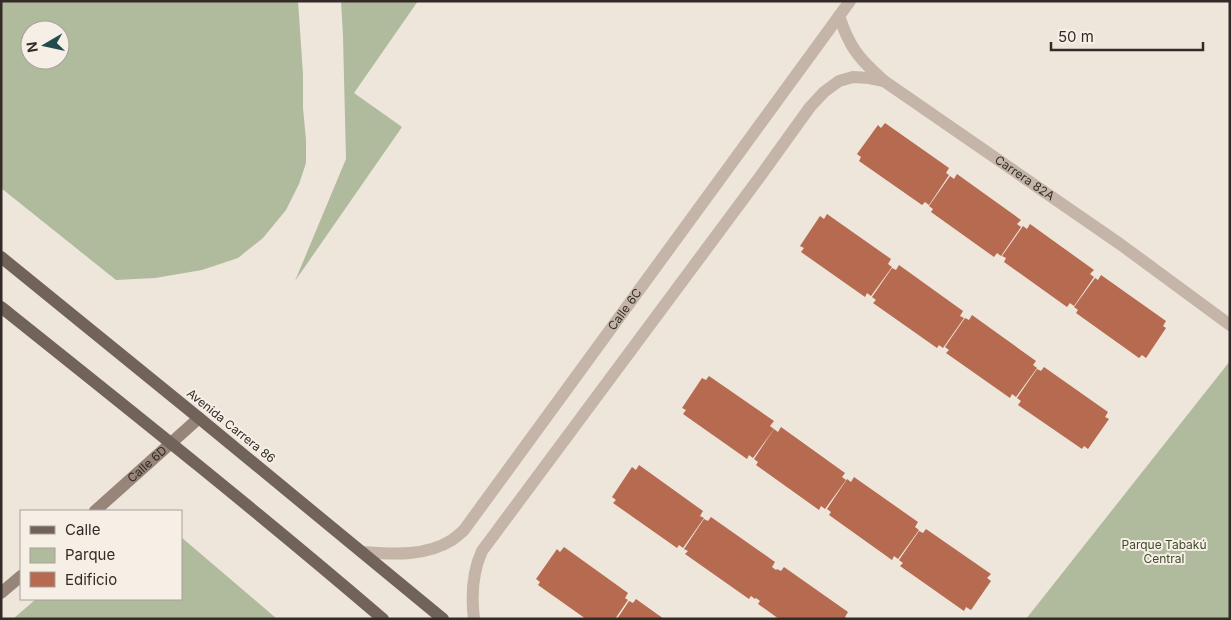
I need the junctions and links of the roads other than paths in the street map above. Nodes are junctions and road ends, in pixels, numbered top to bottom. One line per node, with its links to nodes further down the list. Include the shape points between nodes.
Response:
1 (850, 1): 2 (street, Calle 6C)
2 (840, 16): 3 (street, Carrera 82A, via 855,51); 10 (street, Calle 6C, via 464,530 451,541 420,552)
3 (884, 81): 6 (street, Carrera 82A, via 1120,244); 15 (street, via 853,77 824,92 810,106 482,551 476,564 472,591)
4 (1, 257): 7 (main road, Avenida Carrera 86)
5 (1, 307): 8 (main road)
6 (1230, 325)
7 (199, 418): 8 (street, Calle 6D); 10 (main road, Avenida Carrera 86)
8 (171, 443): 9 (street, Calle 6D); 13 (main road)
9 (96, 510)
10 (362, 552): 14 (main road, Avenida Carrera 86)
11 (20, 577): 12 (street)
12 (1, 593)
13 (383, 619)
14 (443, 619)
15 (474, 619)

